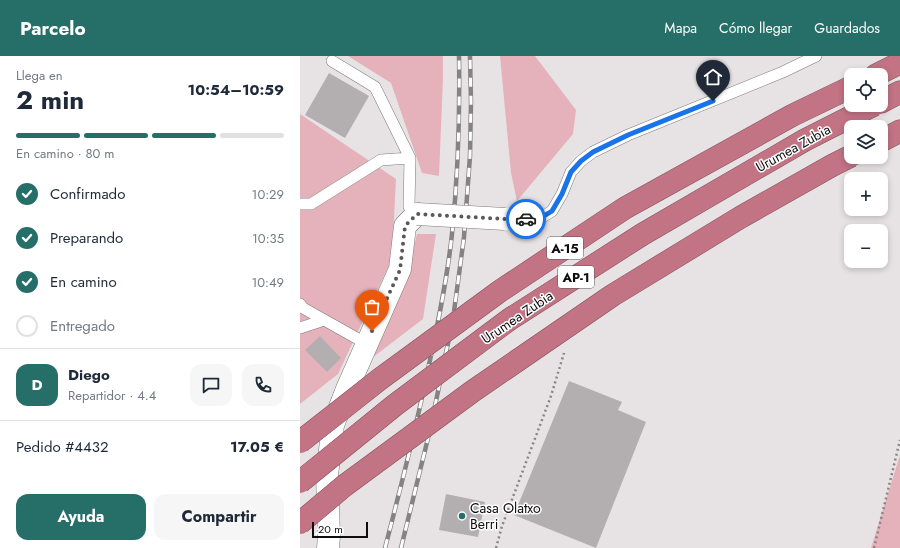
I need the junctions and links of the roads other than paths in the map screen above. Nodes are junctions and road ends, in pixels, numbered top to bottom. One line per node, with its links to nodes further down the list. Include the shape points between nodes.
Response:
1 (816, 56): 15 (lane, via 593,152 571,172 552,211 544,216 528,219)
2 (332, 62): 11 (lane, via 376,87)
3 (900, 63): 4 (highway)
4 (888, 69)
5 (844, 90): 20 (highway, A-15, bridge, via 793,115 625,208 500,291 380,379)
6 (900, 92): 7 (highway)
7 (888, 98)
8 (860, 112): 21 (highway, Urumea Zubia / AP-1, bridge, via 805,140 643,234 510,319 395,405)
9 (900, 131): 10 (highway)
10 (888, 137)
11 (410, 158): 13 (lane, via 381,160 311,204); 14 (lane, via 409,207)
12 (844, 160): 22 (highway, AP-1, bridge, via 742,217 613,295 473,391 344,486)
13 (300, 204)
14 (417, 214): 15 (street, bridge); 19 (street, via 405,226 400,270)
15 (505, 219)
16 (300, 304): 17 (lane)
17 (324, 320): 18 (lane); 19 (lane)
18 (300, 328)
19 (367, 344): 23 (street, via 333,425 327,475)
20 (300, 442)
21 (300, 482)
22 (300, 523)
23 (328, 548)

